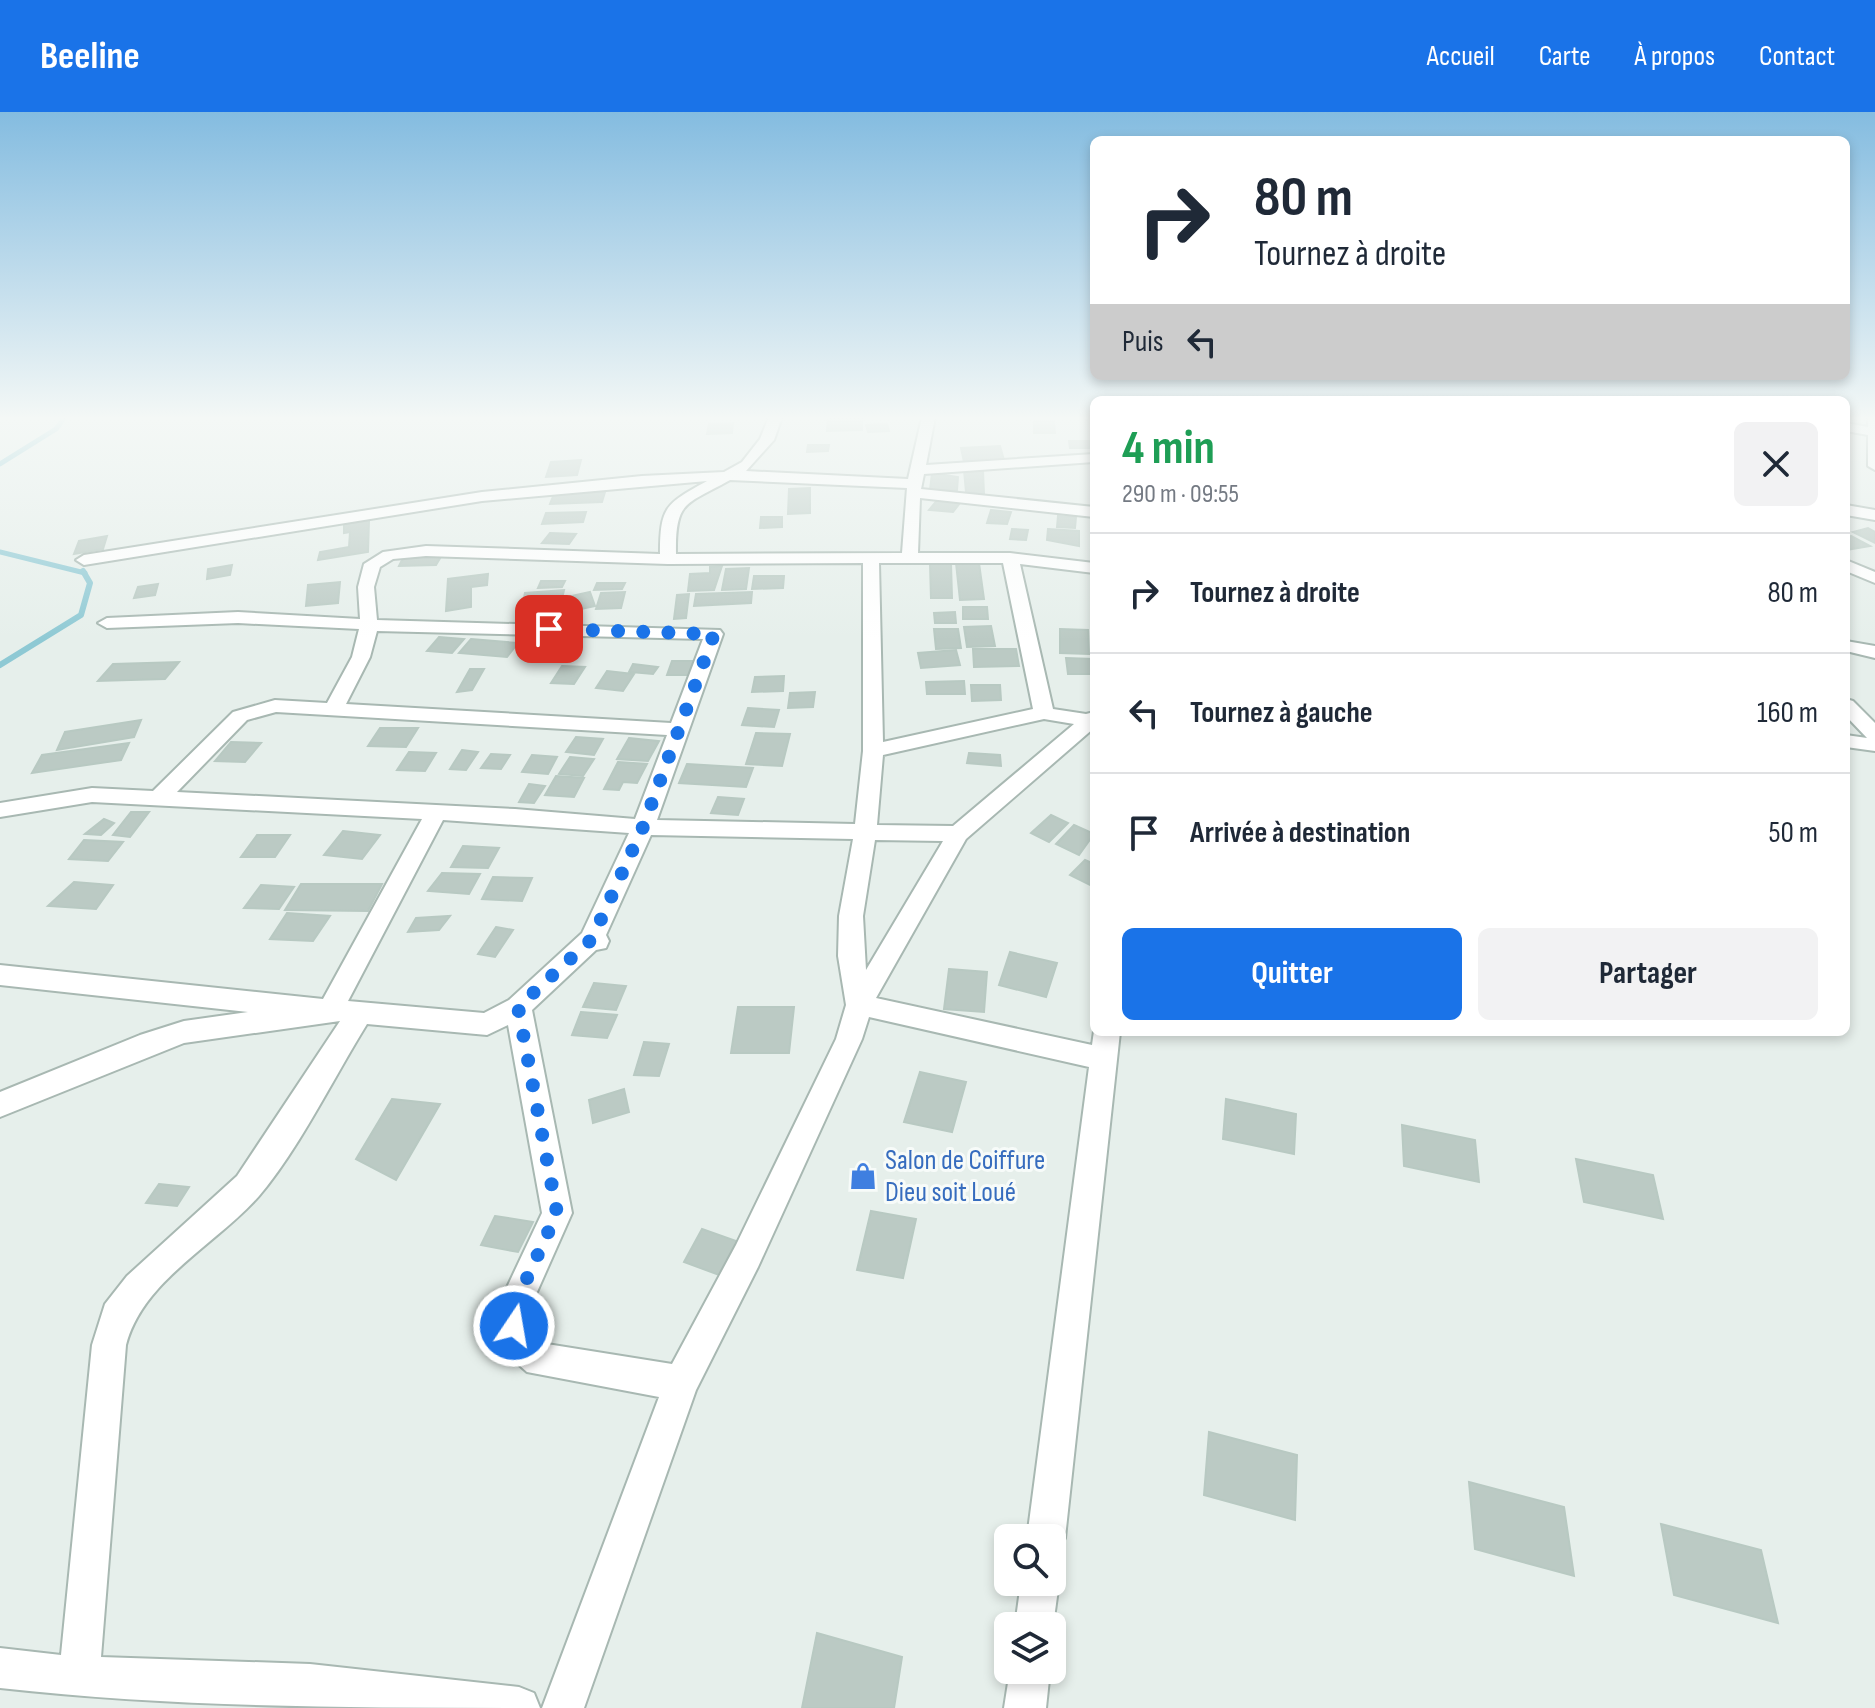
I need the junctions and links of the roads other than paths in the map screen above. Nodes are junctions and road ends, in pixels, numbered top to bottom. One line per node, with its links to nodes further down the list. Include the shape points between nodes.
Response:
1 (546, 491): 12 (street)
2 (697, 491): 10 (street, via 668,519)
3 (914, 491): 8 (street)
4 (972, 491): 5 (street)
5 (1090, 511)
6 (1850, 511): 7 (street)
7 (1875, 515)
8 (910, 558): 9 (street); 11 (street)
9 (1010, 558): 13 (street); 22 (street)
10 (668, 559): 11 (street); 17 (street, via 426,551 389,555 372,564 366,587)
11 (871, 559): 29 (street)
12 (84, 560)
13 (1090, 568)
14 (1850, 569): 15 (street)
15 (1875, 578)
16 (107, 623): 17 (street, via 242,615)
17 (369, 625): 20 (street, via 361,657); 25 (street, via 714,634)
18 (1850, 647): 19 (street)
19 (1875, 652)
20 (334, 708): 25 (street); 30 (street, via 275,706 246,712)
21 (1850, 709): 26 (street)
22 (1044, 713): 23 (street); 29 (street)
23 (1090, 719)
24 (1090, 721): 35 (street)
25 (678, 730): 33 (street)
26 (1875, 734)
27 (1850, 742): 28 (street)
28 (1875, 745)
29 (873, 751): 34 (street)
30 (158, 799): 31 (street, via 92,795); 32 (street)
31 (0, 810)
32 (436, 813): 33 (street); 39 (street)
33 (643, 827): 34 (street); 38 (street, via 594,940)
34 (865, 834): 35 (street); 37 (street, via 851,916)
35 (958, 834): 37 (street)
36 (0, 975): 39 (street)
37 (859, 1005): 40 (street); 42 (street, via 849,1039 747,1256)
38 (518, 1007): 39 (street, via 487,1024); 42 (street, via 557,1213 517,1300 514,1326 522,1345 539,1360)
39 (345, 1011): 41 (street, via 184,1032); 45 (street, via 248,1186 138,1287 117,1316 109,1345)
40 (1105, 1046): 43 (street)
41 (0, 1105)
42 (681, 1383): 48 (street)
43 (1048, 1524)
44 (0, 1668): 45 (street)
45 (79, 1677): 47 (street, via 310,1685)
46 (1028, 1684): 49 (street)
47 (519, 1708)
48 (563, 1708)
49 (1025, 1708)

